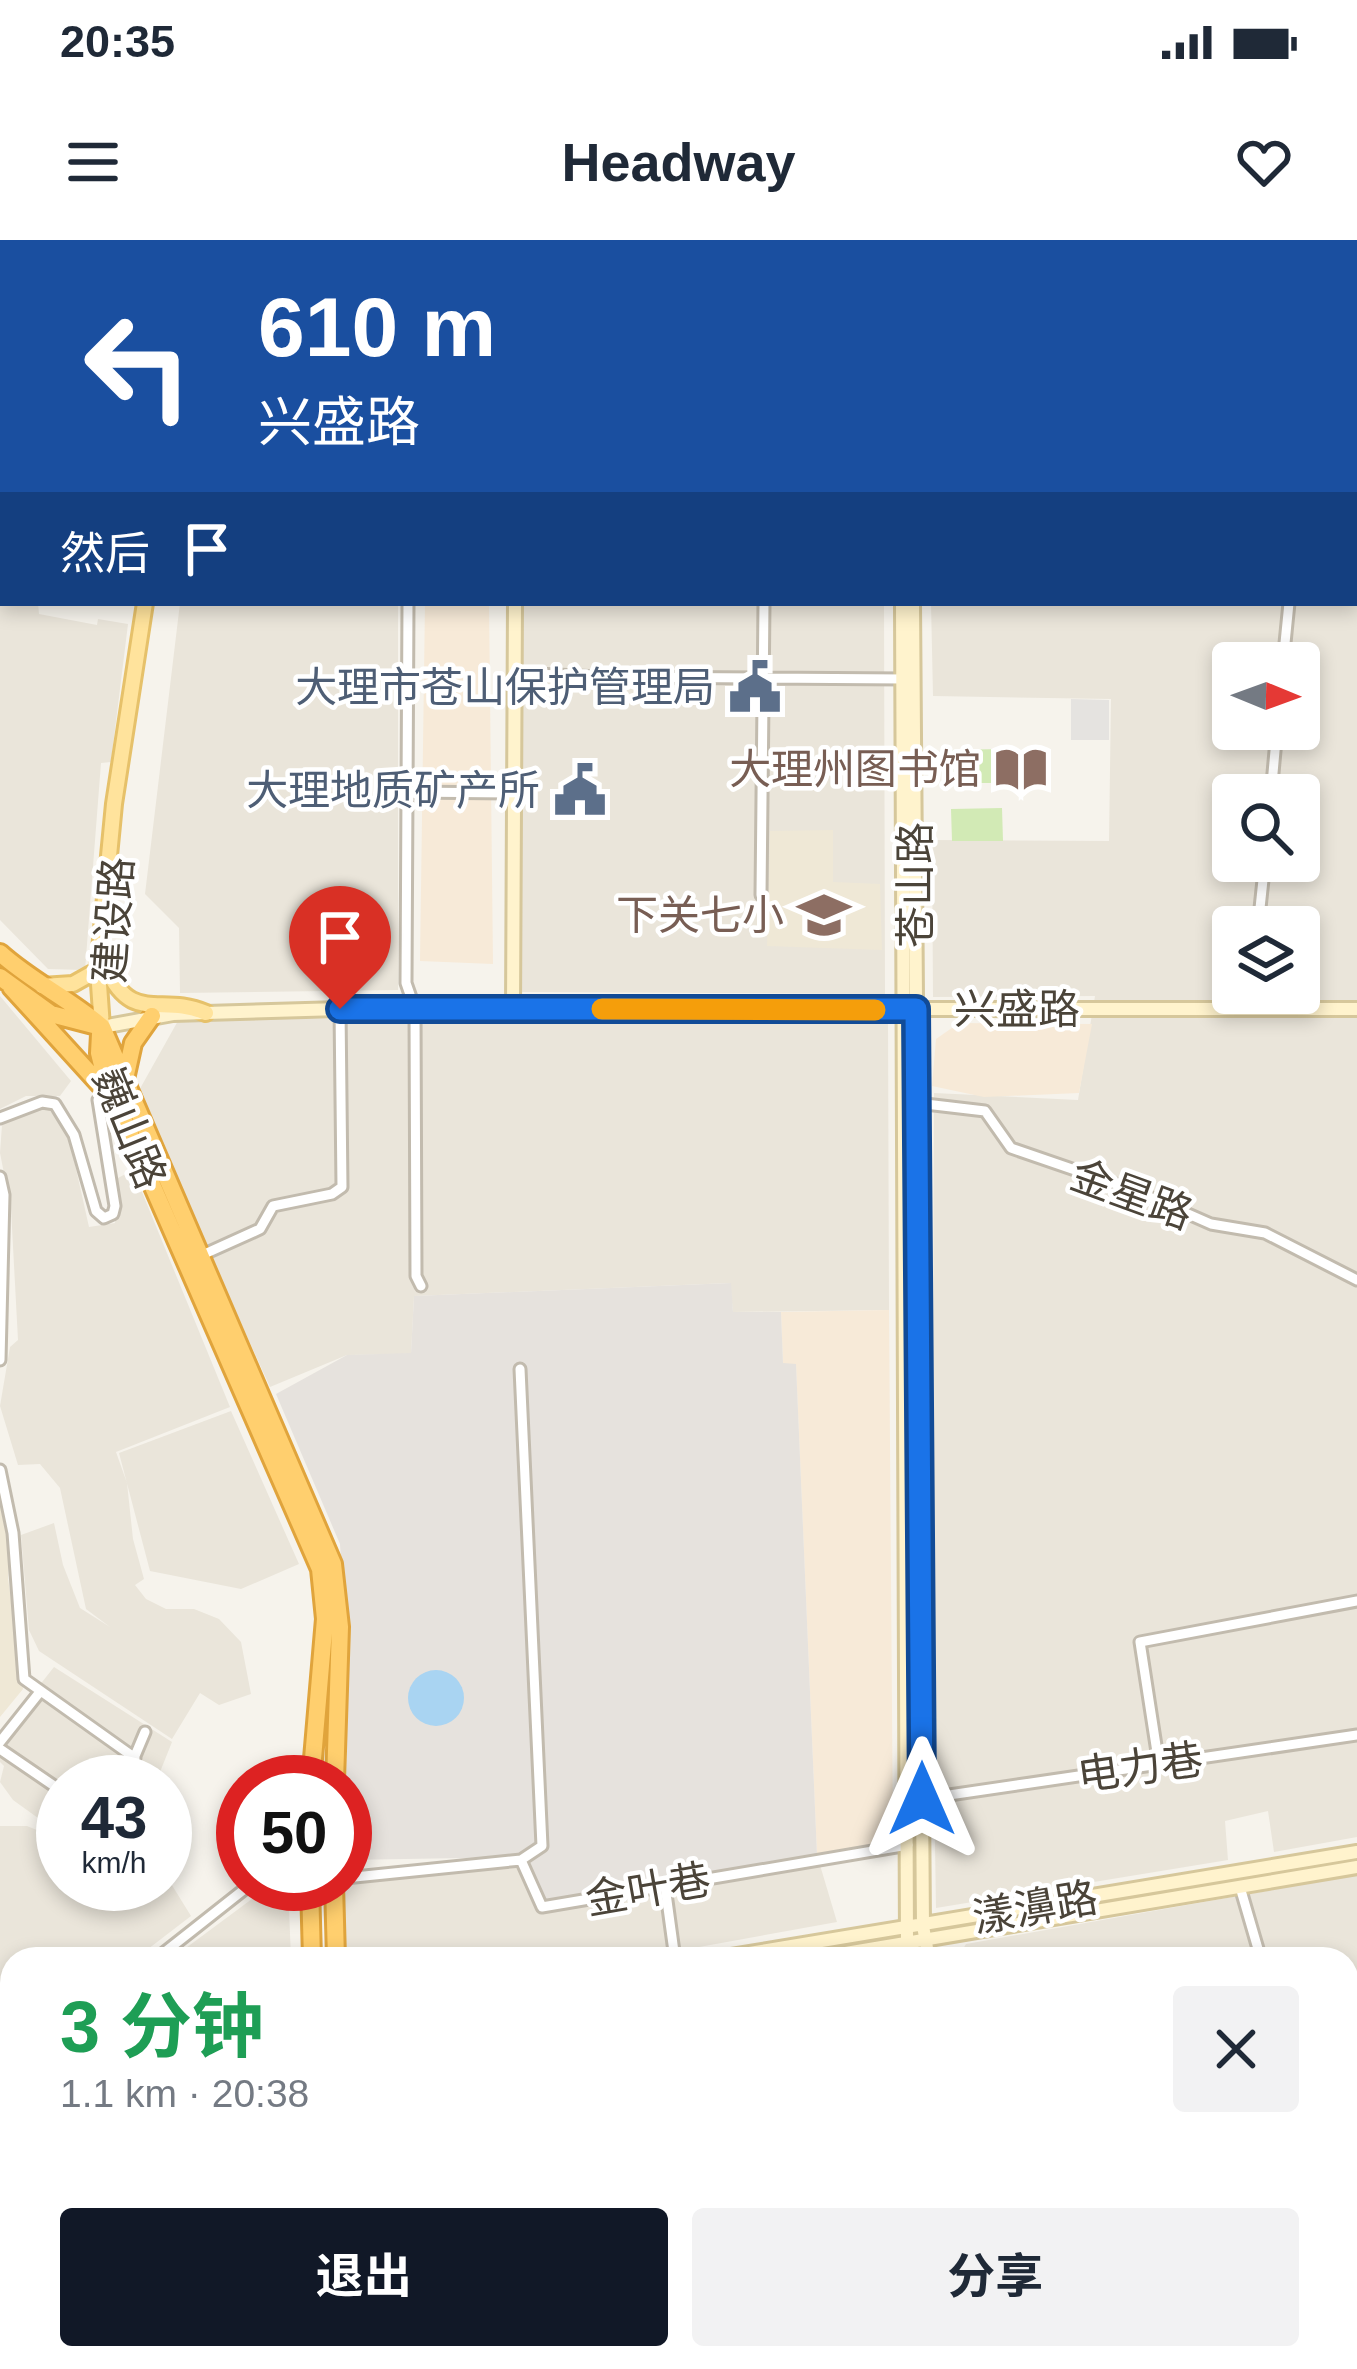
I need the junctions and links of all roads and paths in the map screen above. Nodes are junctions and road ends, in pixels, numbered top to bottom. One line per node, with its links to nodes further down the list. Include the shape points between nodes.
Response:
1 (148, 606): 16 (main road, 建设路)
2 (408, 606): 12 (street)
3 (515, 606): 9 (main road)
4 (764, 606): 10 (street)
5 (902, 606): 11 (main road, 苍山路)
6 (914, 606): 11 (main road, 苍山路)
7 (1289, 606): 8 (street)
8 (1285, 642)
9 (514, 673): 10 (street); 13 (main road)
10 (764, 676): 11 (street); 14 (street)
11 (908, 679): 24 (main road, 苍山路)
12 (409, 792): 13 (street); 20 (street, via 406,983)
13 (514, 793): 21 (main road)
14 (761, 895)
15 (0, 953): 18 (highway)
16 (102, 968): 18 (main road, via 73,984); 26 (main road, via 136,1004); 28 (main road, 建设路)
17 (5, 982): 28 (highway, via 51,1014); 29 (highway)
18 (39, 986): 28 (highway)
19 (340, 1009): 20 (main road, 兴盛路); 26 (main road, 兴盛路); 34 (street, via 342,1187 273,1206 260,1229)
20 (415, 1009): 21 (main road, 兴盛路); 36 (street)
21 (513, 1009): 24 (main road, 兴盛路)
22 (1320, 1009): 23 (main road, 兴盛路)
23 (1357, 1009)
24 (910, 1010): 25 (main road, 兴盛路); 30 (main road, 苍山路); 54 (main road, 苍山路)
25 (1212, 1010)
26 (206, 1013): 27 (main road, 兴盛路)
27 (152, 1016): 28 (main road, 兴盛路); 29 (highway)
28 (102, 1027): 29 (highway, 巍山路, via 100,1060)
29 (113, 1097): 31 (street, via 115,1206 104,1218 55,1104); 34 (highway, 巍山路); 40 (highway, 巍山路)
30 (917, 1103): 35 (street, 金星路, via 985,1111 1012,1148 1211,1224 1265,1233); 53 (main road, 苍山路)
31 (0, 1118)
32 (0, 1177): 33 (street)
33 (2, 1248): 37 (street)
34 (200, 1256): 40 (highway, 巍山路)
35 (1357, 1280)
36 (422, 1286)
37 (0, 1360)
38 (520, 1369): 56 (street, via 542,1846)
39 (0, 1470): 43 (street, via 24,1678)
40 (326, 1565): 42 (highway, 巍山路)
41 (1357, 1601): 51 (street, via 1140,1642)
42 (332, 1639): 49 (highway, 巍山路); 50 (highway, 巍山路)
43 (40, 1693): 46 (street); 47 (street)
44 (146, 1732): 48 (street)
45 (1357, 1735): 51 (street, 电力巷)
46 (0, 1745): 52 (street)
47 (131, 1755)
48 (136, 1755)
49 (315, 1755)
50 (334, 1755)
51 (1160, 1765): 53 (street, 电力巷)
52 (36, 1772)
53 (922, 1799): 64 (main road, 苍山路)
54 (908, 1845): 59 (street, 金叶巷); 64 (main road, 苍山路)
55 (1357, 1852): 64 (main road, 漾濞路)
56 (521, 1860): 58 (street, 金叶巷); 59 (street, 金叶巷, via 542,1907)
57 (1357, 1868): 60 (main road, 漾濞路)
58 (372, 1875)
59 (665, 1886): 68 (street)
60 (1240, 1887): 64 (main road, 漾濞路); 73 (street)
61 (217, 1911): 65 (street)
62 (311, 1911): 66 (highway)
63 (335, 1911): 67 (highway)
64 (916, 1934): 69 (main road, 漾濞路); 70 (main road, 漾濞路); 71 (main road, 苍山路); 72 (main road, 苍山路)
65 (171, 1947)
66 (312, 1947)
67 (336, 1947)
68 (673, 1947)
69 (810, 1947)
70 (861, 1947)
71 (914, 1947)
72 (923, 1947)
73 (1258, 1947)

